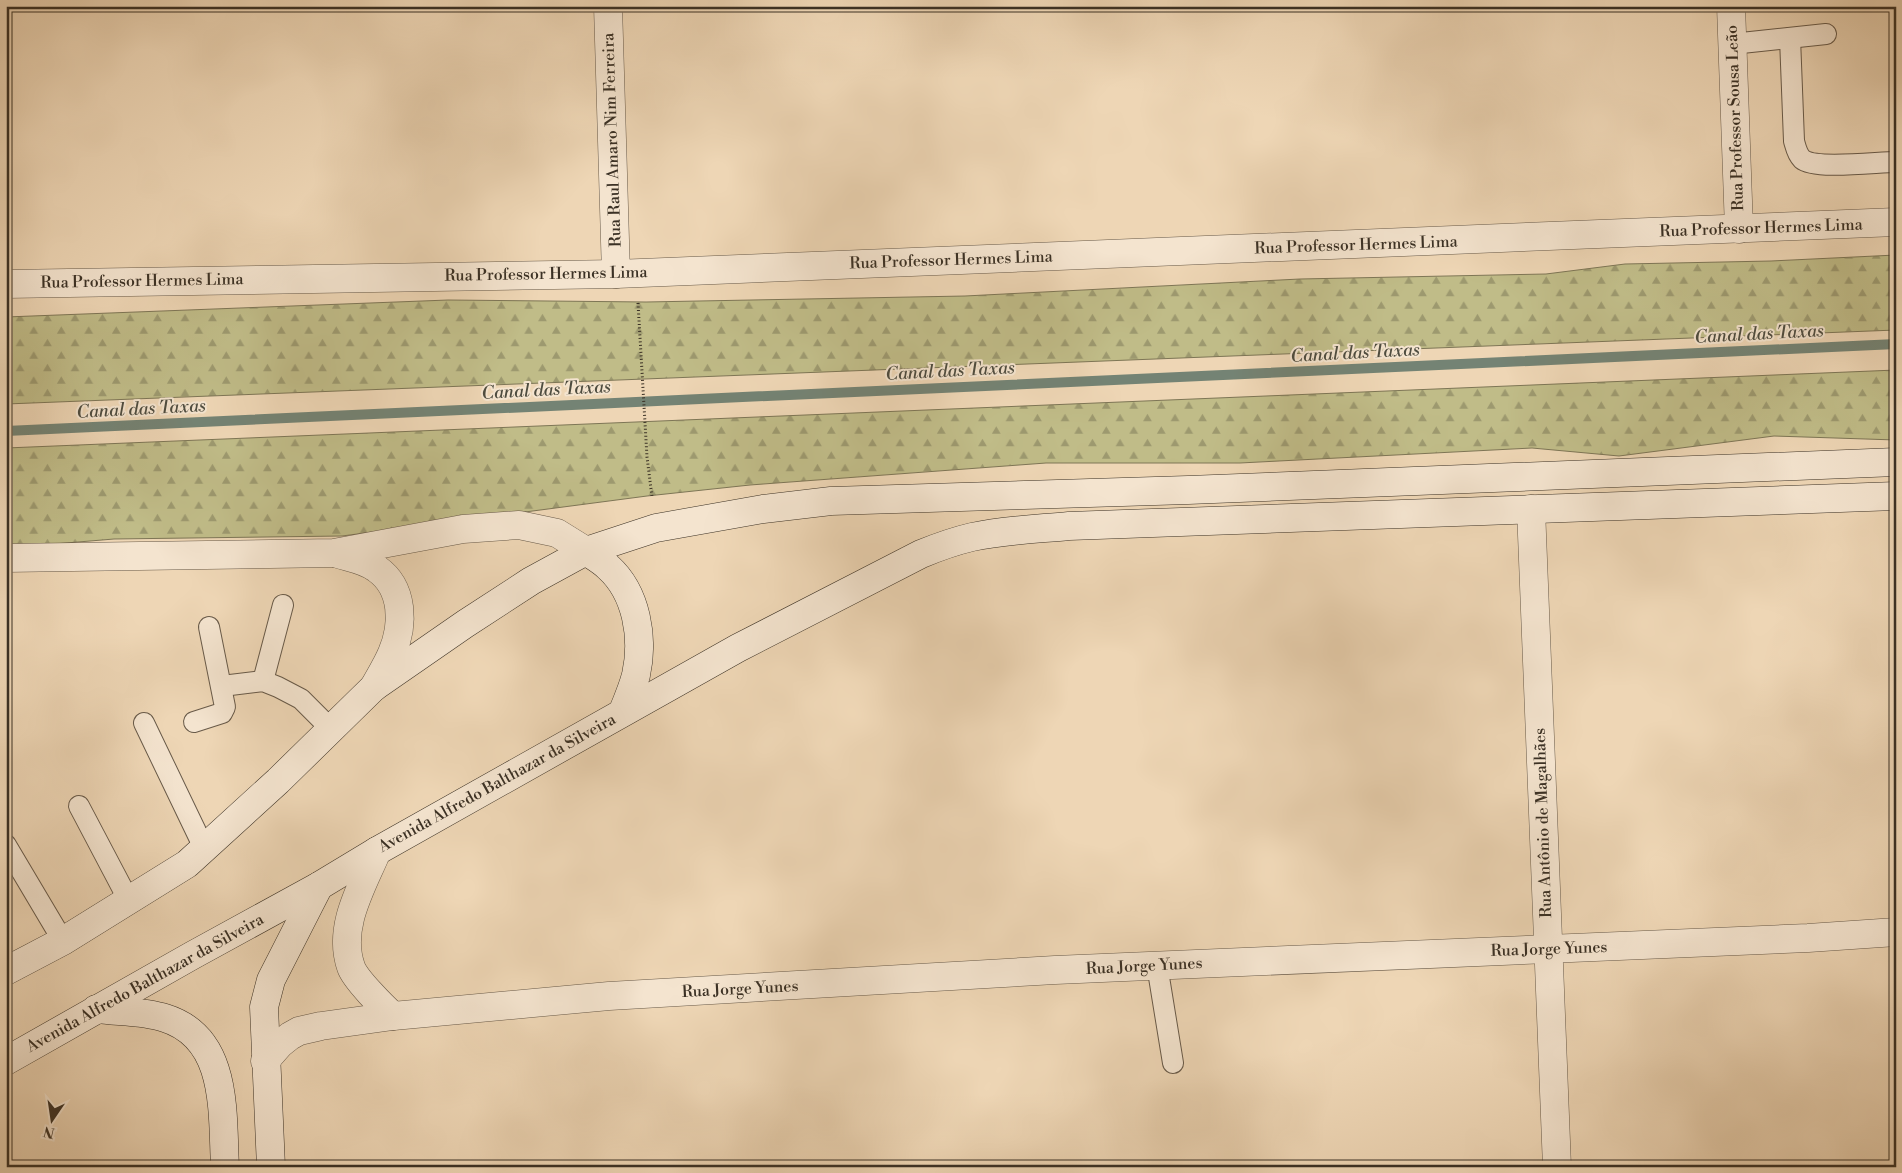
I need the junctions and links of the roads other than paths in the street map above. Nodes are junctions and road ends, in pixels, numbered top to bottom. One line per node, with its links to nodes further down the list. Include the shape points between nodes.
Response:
1 (608, 6): 9 (street, Rua Raul Amaro Nim Ferreira)
2 (1731, 6): 5 (street, Rua Professor Sousa Leão)
3 (1826, 34): 4 (lane)
4 (1790, 38): 5 (lane); 6 (lane, via 1794,141 1802,159 1824,165)
5 (1732, 44): 8 (street, Rua Professor Sousa Leão)
6 (1896, 162)
7 (1896, 222): 8 (street, Rua Professor Hermes Lima)
8 (1739, 229): 9 (street, Rua Professor Hermes Lima)
9 (626, 273): 10 (street, Rua Professor Hermes Lima)
10 (6, 284)
11 (1896, 462): 14 (street, via 831,501 656,528)
12 (1896, 496): 13 (street)
13 (1531, 509): 22 (street, Avenida Alfredo Balthazar da Silveira, via 1069,526 972,537 921,554); 34 (street, Rua Antônio de Magalhães)
14 (586, 551): 15 (street, via 557,533 520,525 464,529); 21 (street, via 531,580); 22 (street, via 609,568 632,603 640,653)
15 (334, 553): 16 (street); 21 (street, via 377,568 390,581 400,602 399,629 392,652)
16 (6, 558)
17 (283, 605): 19 (lane)
18 (209, 627): 20 (lane)
19 (263, 681): 20 (lane); 25 (lane, via 301,699)
20 (222, 686): 23 (lane, via 225,702 222,713)
21 (374, 687): 25 (street)
22 (624, 711): 29 (street, Avenida Alfredo Balthazar da Silveira)
23 (194, 722)
24 (144, 723): 28 (lane)
25 (331, 729): 28 (street)
26 (79, 806): 31 (lane)
27 (6, 845): 33 (lane)
28 (204, 848): 31 (street, via 171,876)
29 (377, 850): 30 (street, Avenida Alfredo Balthazar da Silveira); 38 (street, via 347,928 347,950 351,969)
30 (319, 886): 37 (street, Avenida Alfredo Balthazar da Silveira); 40 (street, via 271,980 264,1007)
31 (129, 901): 33 (street)
32 (1896, 932): 34 (street, Rua Jorge Yunes)
33 (62, 941): 36 (street)
34 (1547, 949): 35 (street, Rua Jorge Yunes); 44 (street, Rua Antônio de Magalhães)
35 (1157, 965): 38 (street, Rua Jorge Yunes, via 609,996); 41 (lane)
36 (6, 971)
37 (96, 1009): 39 (street, Avenida Alfredo Balthazar da Silveira); 42 (street, via 165,1018 190,1030 203,1044 214,1063 221,1089)
38 (393, 1016): 40 (street, Rua Jorge Yunes, via 299,1031 280,1044)
39 (6, 1061)
40 (265, 1062): 43 (street)
41 (1173, 1063)
42 (225, 1167)
43 (271, 1167)
44 (1557, 1167)

